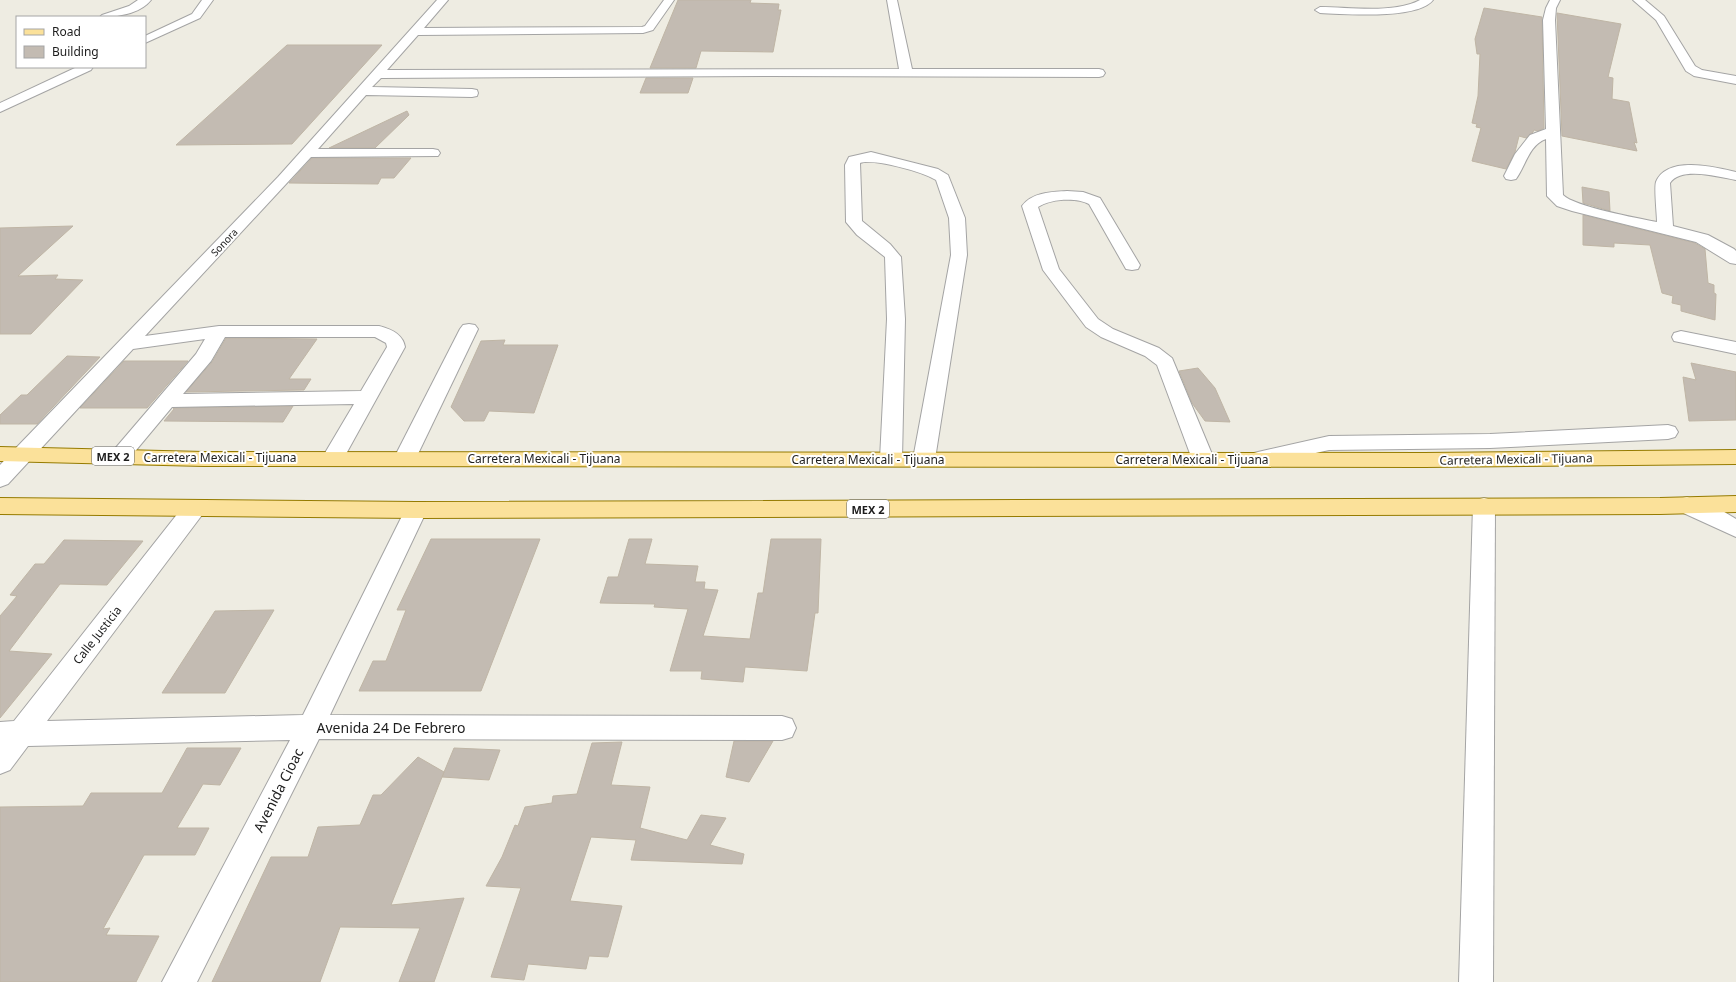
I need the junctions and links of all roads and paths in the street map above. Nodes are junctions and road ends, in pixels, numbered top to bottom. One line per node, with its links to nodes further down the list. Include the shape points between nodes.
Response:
1 (146, 0): 10 (street)
2 (208, 0): 12 (street, via 196,16)
3 (443, 0): 11 (street, Sonora)
4 (669, 0): 11 (street, via 649,28 643,30)
5 (892, 0): 14 (street)
6 (1428, 0): 9 (street, via 1412,8 1399,10)
7 (1555, 0): 23 (street, via 1549,20)
8 (1638, 0): 17 (street, via 1660,18 1690,68 1698,73)
9 (1320, 10)
10 (109, 16)
11 (416, 32): 16 (street, Sonora)
12 (146, 40)
13 (83, 68): 20 (street, via 56,75)
14 (906, 72): 15 (street); 16 (street)
15 (1099, 73)
16 (377, 74): 18 (street, Sonora)
17 (1736, 80)
18 (362, 91): 19 (street); 24 (street, Sonora)
19 (472, 93)
20 (28, 95): 21 (street); 22 (street)
21 (0, 97)
22 (0, 108)
23 (1553, 131): 26 (street, via 1535,138 1522,154); 28 (street, via 1555,196 1562,203)
24 (306, 153): 25 (street); 34 (street, Sonora)
25 (433, 153)
26 (1511, 176)
27 (1736, 176): 28 (street, via 1686,169 1668,175 1663,184)
28 (1665, 228): 29 (street, via 1702,238)
29 (1736, 259)
30 (1132, 265): 47 (street, via 1094,201 1080,196 1038,199 1032,202 1030,206 1051,270 1092,323 1108,333 1152,352 1165,362)
31 (470, 329): 44 (street)
32 (219, 332): 34 (street); 36 (street, via 378,331 395,340 396,347); 37 (street, via 204,357)
33 (1681, 337): 35 (street)
34 (128, 344): 40 (street, Sonora)
35 (1736, 348)
36 (368, 397): 37 (street); 43 (street)
37 (167, 401): 41 (street)
38 (1668, 432): 48 (street, via 1490,441 1337,443)
39 (0, 454): 40 (main road, Carretera Mexicali - Tijuana / MEX 2)
40 (22, 454): 41 (main road, Carretera Mexicali - Tijuana / MEX 2); 49 (street, Sonora)
41 (120, 456): 43 (main road, Carretera Mexicali - Tijuana / MEX 2, via 204,459)
42 (1736, 457): 48 (main road, Carretera Mexicali - Tijuana / MEX 2)
43 (333, 458): 44 (main road, Carretera Mexicali - Tijuana / MEX 2)
44 (405, 458): 45 (main road, Carretera Mexicali - Tijuana / MEX 2)
45 (891, 459): 46 (main road, Carretera Mexicali - Tijuana / MEX 2); 46 (street, via 896,318 893,257 889,250 858,228 854,222 852,165 854,160 871,156 933,172 942,178 957,218 959,255)
46 (924, 459): 47 (main road, Carretera Mexicali - Tijuana / MEX 2)
47 (1203, 459): 48 (main road, Carretera Mexicali - Tijuana / MEX 2)
48 (1258, 459)
49 (0, 480)
50 (1736, 504): 51 (main road, MEX 2)
51 (1687, 505): 53 (main road, MEX 2); 56 (street, via 1713,516)
52 (0, 506): 54 (main road, MEX 2)
53 (1484, 506): 55 (main road, MEX 2); 62 (street)
54 (194, 509): 55 (main road, MEX 2); 59 (street, Calle Justicia)
55 (416, 510): 57 (street, Avenida Cioac)
56 (1736, 530)
57 (311, 727): 58 (street, Avenida 24 De Febrero); 59 (street, Avenida 24 De Febrero); 61 (street, Avenida Cioac)
58 (782, 728)
59 (11, 734): 60 (street, Calle Justicia)
60 (0, 762)
61 (179, 982)
62 (1476, 982)

